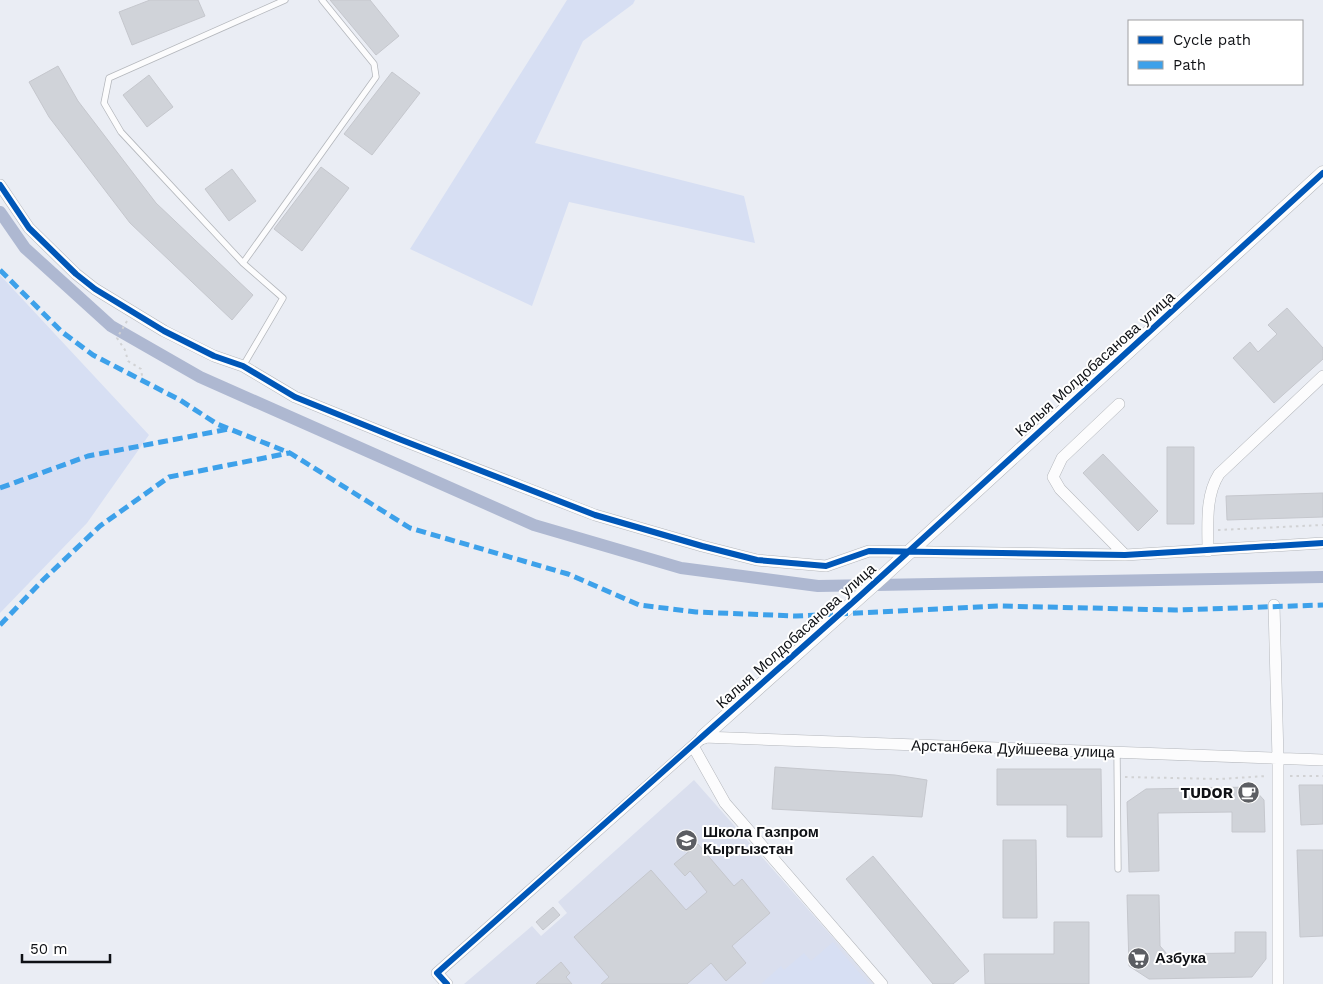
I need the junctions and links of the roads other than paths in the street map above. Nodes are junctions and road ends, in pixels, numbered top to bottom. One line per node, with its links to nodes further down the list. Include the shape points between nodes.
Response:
1 (285, 0): 5 (lane, via 109,78 104,103 121,132)
2 (322, 0): 5 (lane, via 374,64 376,77)
3 (1323, 173): 11 (street, Калыя Молдобасанова улица)
4 (0, 185): 6 (street, via 29,228 95,289 164,331 214,356)
5 (243, 263): 6 (lane, via 283,298)
6 (243, 366): 11 (street, via 295,398 535,493 595,515 702,546 757,560 826,566 869,551)
7 (1323, 376): 10 (street, via 1213,483 1209,502)
8 (1119, 404): 12 (street, via 1062,458 1053,477 1060,489)
9 (1323, 543): 10 (street)
10 (1208, 551): 12 (street)
11 (906, 552): 12 (street); 14 (street, Калыя Молдобасанова улица)
12 (1125, 555)
13 (1274, 605): 16 (street)
14 (698, 741): 15 (street, Арстанбека Дуйшеева улица); 19 (street, Калыя Молдобасанова улица, via 437,974); 20 (street, via 725,803)
15 (1117, 753): 16 (street, Арстанбека Дуйшеева улица); 18 (lane)
16 (1278, 759): 17 (street, Арстанбека Дуйшеева улица); 21 (street)
17 (1323, 760)
18 (1118, 869)
19 (447, 984)
20 (882, 984)
21 (1278, 984)

